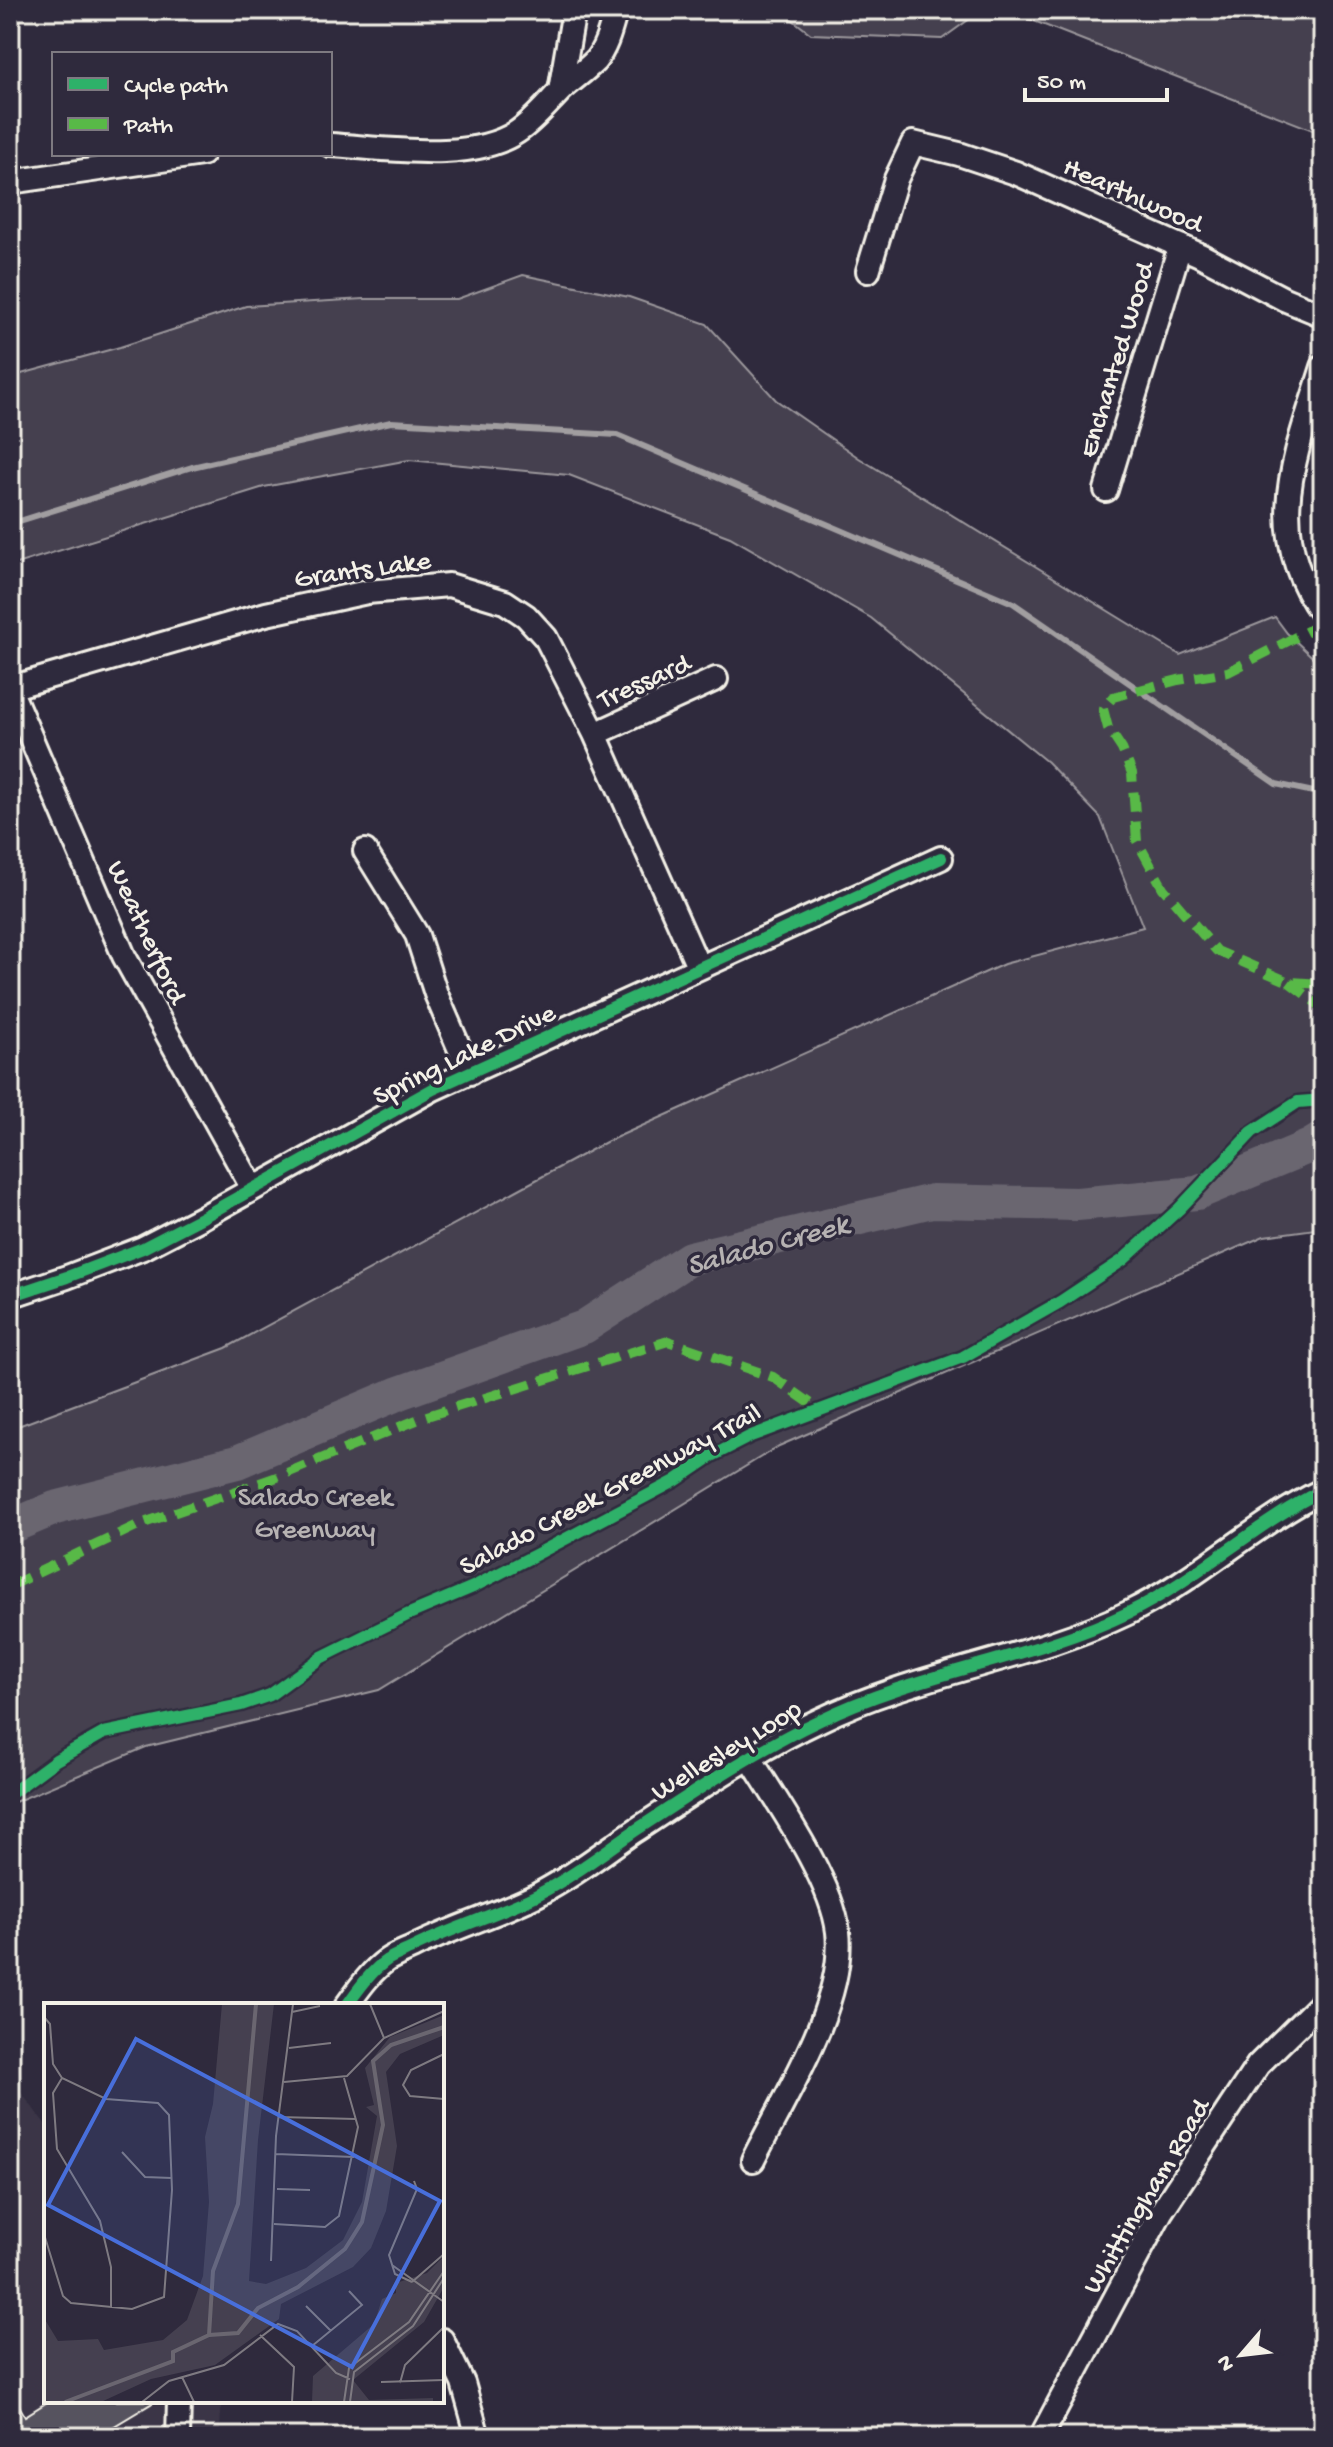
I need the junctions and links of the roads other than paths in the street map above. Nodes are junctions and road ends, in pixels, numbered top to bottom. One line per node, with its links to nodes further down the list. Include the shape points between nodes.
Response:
1 (574, 10): 3 (street)
2 (616, 10): 3 (street, via 596,60)
3 (560, 91): 4 (street, via 520,130 486,147 443,151)
4 (332, 145)
5 (188, 156): 6 (street)
6 (10, 182)
7 (1180, 246): 8 (street, Hearthwood, via 1016,173 913,143 896,179); 9 (street, Hearthwood); 11 (street, Enchanted Wood)
8 (868, 271)
9 (1323, 315)
10 (1323, 367): 12 (street, via 1292,467 1287,503 1293,557)
11 (1106, 490)
12 (1323, 615)
13 (716, 679): 15 (street, Tressard)
14 (10, 688): 15 (street, Grants Lake, via 322,600 449,585 505,602 526,616 546,638); 20 (street, Weatherford, via 129,969)
15 (595, 734): 18 (street, Grants Lake)
16 (365, 851): 19 (street, via 417,935)
17 (941, 858): 18 (street, Spring Lake Drive)
18 (699, 968): 19 (street, Spring Lake Drive)
19 (470, 1073): 20 (street, Spring Lake Drive)
20 (253, 1189): 21 (street, Spring Lake Drive, via 143,1248)
21 (11, 1292)
22 (1323, 1490): 23 (street, Wellesley Loop, via 1127,1613 1069,1637 881,1694 822,1718)
23 (750, 1758): 25 (street, Wellesley Loop, via 536,1896 387,1960); 26 (street, via 812,1863 838,1933 828,2007)
24 (1323, 2001): 31 (street, Whittingham Road, via 1258,2065 1169,2200)
25 (348, 2003)
26 (753, 2160)
27 (444, 2344): 30 (street, via 463,2383)
28 (179, 2403): 29 (street)
29 (178, 2437)
30 (478, 2437)
31 (1041, 2437)

